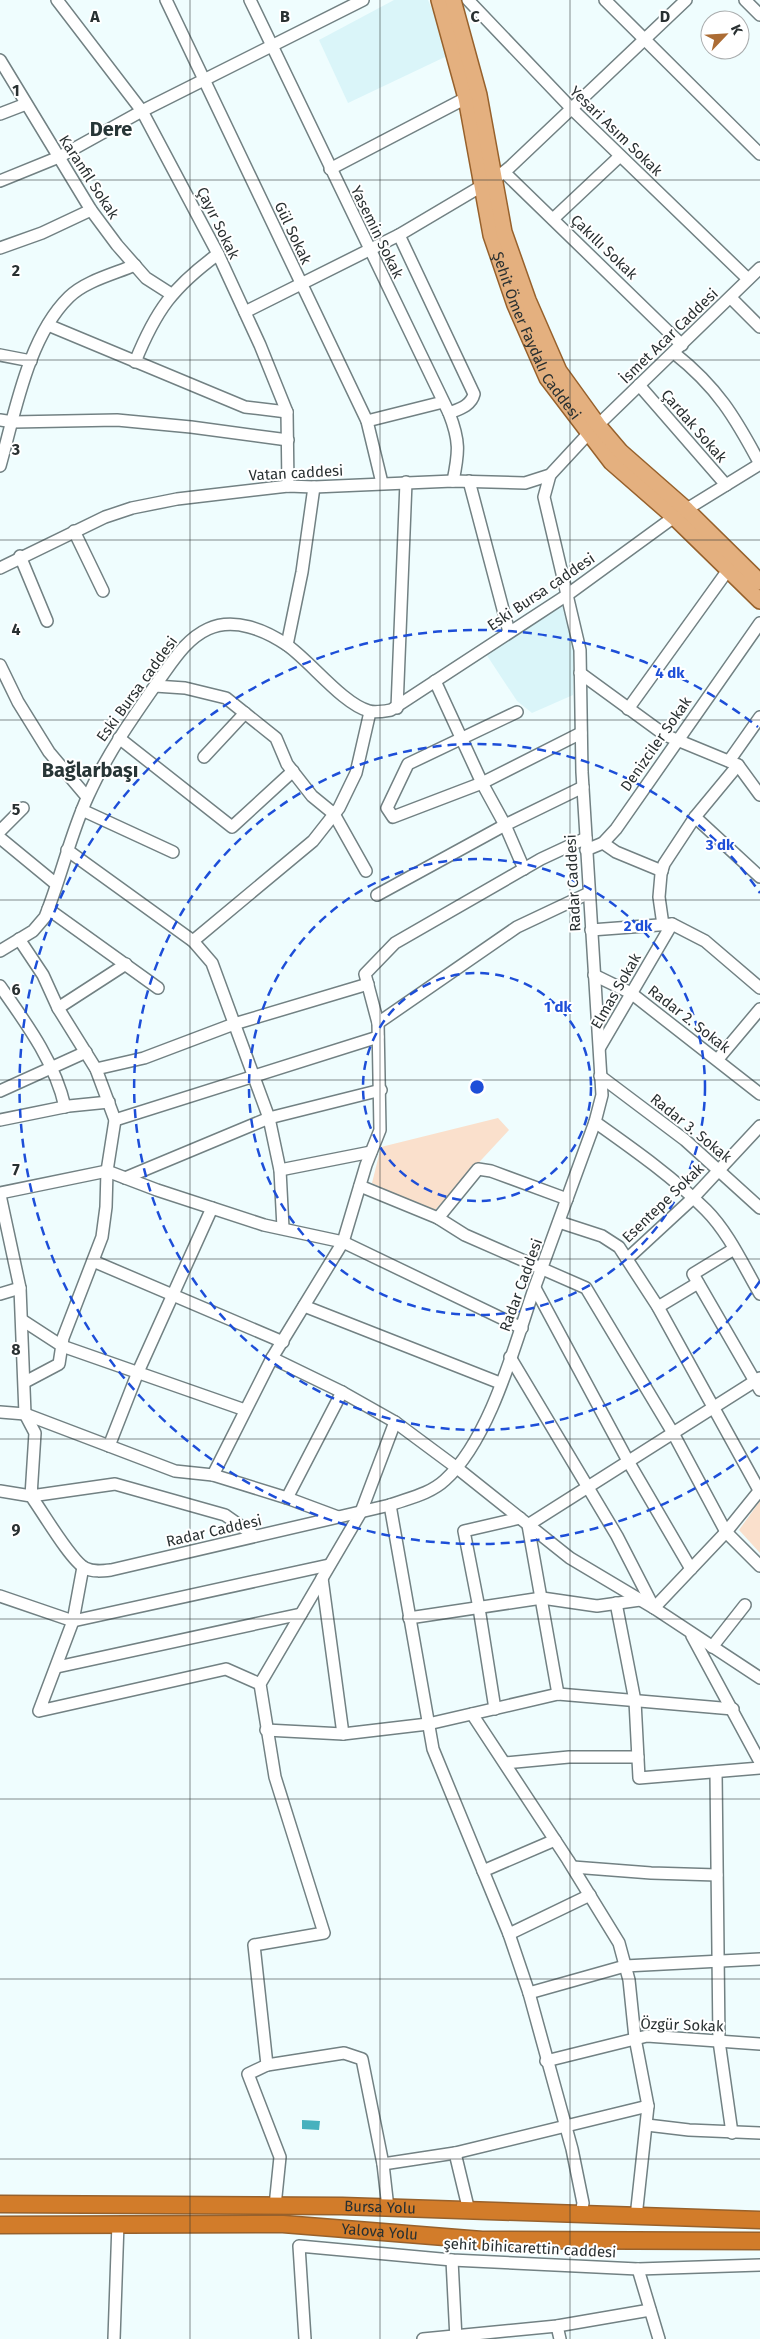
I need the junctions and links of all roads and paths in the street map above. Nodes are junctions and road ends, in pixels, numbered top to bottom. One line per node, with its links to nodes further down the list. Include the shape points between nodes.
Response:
1 (57, 0): 19 (street, Çayır Sokak)
2 (166, 0): 15 (street, Gül Sokak)
3 (250, 0): 13 (street, Yasemin Sokak)
4 (439, 0): 16 (main road, Şehit Ömer Faydalı Caddesi)
5 (453, 0): 25 (main road, Şehit Ömer Faydalı Caddesi, via 479,95)
6 (468, 0): 18 (street, Yesari Asım Sokak)
7 (605, 0): 12 (street)
8 (686, 0): 12 (street)
9 (744, 0): 11 (street)
10 (359, 1): 13 (street)
11 (760, 15)
12 (644, 40): 18 (street); 21 (street)
13 (272, 46): 15 (street); 24 (street, Yasemin Sokak)
14 (0, 60): 17 (street, Karanfil Sokak)
15 (204, 80): 19 (street); 36 (street, Gül Sokak)
16 (466, 98): 24 (street); 25 (main road, Şehit Ömer Faydalı Caddesi, via 476,149)
17 (26, 104): 20 (street); 23 (street, Karanfil Sokak)
18 (572, 109): 22 (street, Yesari Asım Sokak); 25 (street)
19 (142, 112): 23 (street); 32 (street, Çayır Sokak)
20 (0, 114)
21 (760, 154)
22 (620, 156): 28 (street); 35 (street, Yesari Asım Sokak)
23 (58, 157): 26 (street); 27 (street, Karanfil Sokak)
24 (330, 169): 31 (street, Yasemin Sokak)
25 (493, 179): 28 (street, Çakıllı Sokak); 29 (street); 53 (main road, Şehit Ömer Faydalı Caddesi, via 491,235 515,305 547,378)
26 (0, 181)
27 (91, 210): 30 (street); 33 (street, Karanfil Sokak)
28 (553, 219): 42 (street, Çakıllı Sokak)
29 (399, 235): 31 (street); 49 (street, via 474,394 467,405)
30 (0, 248)
31 (368, 250): 36 (street); 47 (street, Yasemin Sokak)
32 (218, 254): 37 (street); 39 (street, Çayır Sokak)
33 (134, 265): 37 (street, Karanfil Sokak, via 146,278); 40 (street, via 86,285 69,296)
34 (760, 268): 35 (street, İsmet Acar Caddesi)
35 (748, 279): 38 (street, İsmet Acar Caddesi)
36 (300, 285): 39 (street); 51 (street, Gül Sokak)
37 (172, 294): 45 (street, via 147,332)
38 (730, 298): 41 (street); 42 (street, İsmet Acar Caddesi)
39 (245, 312): 48 (street, Çayır Sokak)
40 (48, 326): 44 (street); 45 (street)
41 (760, 327)
42 (678, 349): 46 (street, İsmet Acar Caddesi); 55 (street, Çakıllı Sokak, via 731,411)
43 (0, 355): 44 (street)
44 (31, 361): 52 (street)
45 (135, 362): 48 (street, via 245,407)
46 (639, 386): 53 (street, İsmet Acar Caddesi); 63 (street, Çardak Sokak)
47 (444, 402): 49 (street, Yasemin Sokak); 51 (street)
48 (288, 412): 54 (street, Çayır Sokak)
49 (449, 413): 58 (street, Yasemin Sokak, via 459,453)
50 (0, 420): 52 (street)
51 (367, 421): 61 (street, Gül Sokak)
52 (12, 422): 54 (street, via 117,420); 56 (street)
53 (593, 430): 57 (street, Vatan caddesi); 67 (main road, Şehit Ömer Faydalı Caddesi, via 611,462)
54 (288, 440): 64 (street, Çayır Sokak)
55 (760, 464): 63 (street, Eski Bursa caddesi)
56 (0, 466)
57 (550, 475): 62 (street, Vatan caddesi); 66 (street)
58 (453, 481): 59 (street, Vatan caddesi); 60 (street, Vatan caddesi)
59 (469, 481): 62 (street, Vatan caddesi); 78 (street)
60 (406, 482): 61 (street, Vatan caddesi); 84 (street)
61 (382, 483): 65 (street, Vatan caddesi)
62 (525, 483): 66 (street)
63 (726, 485): 67 (street, Eski Bursa caddesi)
64 (288, 486): 65 (street, Vatan caddesi); 68 (street, Vatan caddesi, via 155,502)
65 (314, 487): 79 (street)
66 (544, 497): 74 (street, Radar Caddesi)
67 (680, 514): 71 (main road, Şehit Ömer Faydalı Caddesi); 72 (main road, Şehit Ömer Faydalı Caddesi); 74 (street, Eski Bursa caddesi)
68 (74, 530): 69 (street, Vatan caddesi); 73 (street)
69 (20, 556): 70 (street, Vatan caddesi); 76 (street)
70 (0, 568)
71 (728, 570): 75 (main road, Şehit Ömer Faydalı Caddesi); 85 (street)
72 (760, 582)
73 (103, 591)
74 (567, 595): 78 (street, Eski Bursa caddesi); 81 (street, Radar Caddesi, via 580,650)
75 (760, 601)
76 (46, 621)
77 (760, 623): 93 (street, Denizciler Sokak)
78 (509, 632): 82 (street, Eski Bursa caddesi)
79 (287, 645): 83 (street, Eski Bursa caddesi, via 262,630 247,626 210,628 192,637); 86 (street, Eski Bursa caddesi, via 350,703)
80 (0, 665): 100 (street, via 49,752)
81 (580, 674): 85 (street); 90 (street, Radar Caddesi)
82 (435, 681): 84 (street, Eski Bursa caddesi); 92 (street)
83 (155, 686): 88 (street, via 185,688 226,698); 91 (street, Eski Bursa caddesi)
84 (397, 708): 86 (street, Eski Bursa caddesi)
85 (628, 709): 93 (street)
86 (370, 712): 103 (street, via 356,773)
87 (516, 712): 92 (street)
88 (245, 713): 94 (street); 96 (street, via 276,738)
89 (760, 717): 95 (street)
90 (582, 734): 97 (street); 98 (street, Radar Caddesi)
91 (120, 738): 96 (street, via 232,827); 100 (street, Eski Bursa caddesi, via 107,756)
92 (462, 738): 97 (street); 97 (street, via 408,764 387,808 393,817)
93 (677, 740): 95 (street); 108 (street, Denizciler Sokak)
94 (204, 757)
95 (733, 763): 99 (street); 104 (street)
96 (292, 771): 103 (street, via 312,796)
97 (482, 783): 105 (street)
98 (583, 787): 105 (street); 109 (street, Radar Caddesi)
99 (760, 795)
100 (87, 798): 102 (street, Eski Bursa caddesi)
101 (23, 808): 106 (street)
102 (82, 810): 110 (street, Eski Bursa caddesi); 111 (street)
103 (334, 814): 113 (street); 123 (street, via 313,842)
104 (695, 817): 114 (street); 115 (street)
105 (505, 825): 112 (street); 118 (street)
106 (0, 831)
107 (0, 838): 116 (street)
108 (603, 843): 109 (street, Denizciler Sokak); 114 (street, via 616,852)
109 (586, 844): 112 (street, Denizciler Sokak); 117 (street, Radar Caddesi)
110 (68, 850): 116 (street, Eski Bursa caddesi); 123 (street)
111 (174, 852)
112 (524, 868): 127 (street, Denizciler Sokak, via 394,943 365,974)
113 (366, 871)
114 (662, 871): 120 (street, via 659,897)
115 (760, 877)
116 (56, 884): 119 (street, Eski Bursa caddesi)
117 (589, 893): 121 (street, Radar Caddesi); 134 (street, via 517,927)
118 (377, 895)
119 (48, 909): 122 (street, Eski Bursa caddesi, via 45,918 33,931); 125 (street)
120 (668, 924): 121 (street); 130 (street, via 705,941); 131 (street, Elmas Sokak)
121 (591, 930): 126 (street, Radar Caddesi)
122 (19, 940): 124 (street, Eski Bursa caddesi); 132 (street, via 43,975)
123 (193, 940): 135 (street, via 212,963)
124 (0, 951)
125 (126, 964): 129 (street); 132 (street)
126 (594, 975): 131 (street, Radar 2. Sokak); 137 (street, Radar Caddesi)
127 (368, 984): 134 (street); 135 (street)
128 (0, 986): 140 (street)
129 (158, 988)
130 (760, 988)
131 (631, 993): 137 (street, Elmas Sokak); 139 (street, Radar 2. Sokak)
132 (58, 1008): 138 (street)
133 (760, 1009): 139 (street)
134 (378, 1023): 136 (street)
135 (234, 1024): 141 (street, via 144,1058); 142 (street)
136 (378, 1037): 142 (street); 144 (street)
137 (600, 1047): 143 (street, Radar Caddesi)
138 (86, 1052): 140 (street); 141 (street)
139 (718, 1059): 146 (street, Radar 2. Sokak)
140 (52, 1068): 145 (street); 148 (street)
141 (96, 1069): 147 (street)
142 (253, 1076): 149 (street); 151 (street)
143 (600, 1076): 152 (street, Radar Caddesi, via 602,1095); 155 (street, Radar 3. Sokak)
144 (381, 1090): 149 (street); 154 (street, via 380,1130)
145 (0, 1091)
146 (760, 1094)
147 (109, 1102): 148 (street); 151 (street)
148 (64, 1107): 150 (street)
149 (269, 1118): 156 (street); 158 (street)
150 (0, 1120)
151 (116, 1120): 157 (street)
152 (595, 1122): 161 (street, Radar Caddesi); 162 (street)
153 (760, 1126): 155 (street, Esentepe Sokak)
154 (372, 1152): 156 (street); 159 (street)
155 (718, 1169): 162 (street, Esentepe Sokak); 163 (street, Radar 3. Sokak)
156 (280, 1170): 167 (street)
157 (107, 1171): 158 (street); 160 (street); 171 (street, via 102,1237)
158 (125, 1178): 164 (street)
159 (360, 1186): 165 (street); 168 (street)
160 (0, 1194): 174 (street)
161 (567, 1199): 165 (street, via 478,1169); 166 (street, Radar Caddesi)
162 (692, 1199): 169 (street, via 707,1210); 170 (street, Esentepe Sokak)
163 (758, 1202)
164 (212, 1208): 167 (street); 177 (street)
165 (438, 1218): 172 (street, via 465,1235)
166 (558, 1222): 170 (street, via 602,1236 619,1247); 172 (street, Radar Caddesi)
167 (282, 1228): 168 (street)
168 (343, 1242): 179 (street); 182 (street)
169 (734, 1249): 173 (street, via 693,1274); 178 (street)
170 (627, 1258): 180 (street)
171 (93, 1261): 177 (street); 184 (street)
172 (543, 1269): 175 (street, Radar Caddesi); 197 (street, via 586,1288)
173 (698, 1283): 180 (street); 190 (street)
174 (20, 1288): 176 (street); 181 (street)
175 (535, 1288): 182 (street, Radar Caddesi); 199 (street)
176 (0, 1294)
177 (172, 1294): 183 (street); 187 (street)
178 (760, 1294)
179 (304, 1306): 183 (street); 189 (street)
180 (658, 1307): 192 (street)
181 (22, 1320): 184 (street); 188 (street)
182 (522, 1328): 185 (street, Radar Caddesi)
183 (283, 1342): 186 (street)
184 (62, 1346): 187 (street); 188 (street, via 59,1364)
185 (510, 1357): 189 (street, Radar Caddesi); 202 (street)
186 (272, 1358): 191 (street); 193 (street)
187 (138, 1372): 193 (street); 198 (street)
188 (25, 1382): 195 (street)
189 (500, 1383): 200 (street, Radar Caddesi, via 473,1445)
190 (758, 1383): 192 (street)
191 (342, 1392): 196 (street); 206 (street)
192 (713, 1406): 197 (street); 203 (street)
193 (245, 1410): 201 (street)
194 (0, 1412): 195 (street)
195 (25, 1414): 198 (street); 205 (street, via 35,1433)
196 (395, 1422): 200 (street); 208 (street)
197 (673, 1433): 199 (street); 211 (street)
198 (109, 1446): 201 (street, via 175,1471)
199 (628, 1462): 202 (street); 216 (street)
200 (457, 1468): 207 (street, Radar Caddesi, via 428,1492); 210 (street)
201 (213, 1475): 206 (street)
202 (588, 1487): 210 (street); 224 (street)
203 (760, 1490): 211 (street)
204 (0, 1491): 205 (street)
205 (31, 1496): 212 (street, via 115,1484 224,1515); 215 (street, via 73,1558)
206 (287, 1498): 209 (street)
207 (390, 1505): 208 (street, Radar Caddesi); 226 (street)
208 (360, 1512): 209 (street, Radar Caddesi); 213 (street)
209 (338, 1517): 212 (street, Radar Caddesi)
210 (524, 1521): 219 (street); 220 (street, via 570,1558); 223 (street, via 464,1531)
211 (726, 1532): 214 (street); 216 (street)
212 (255, 1536): 215 (street, Radar Caddesi, via 111,1570 94,1571)
213 (330, 1565): 217 (street); 227 (street)
214 (760, 1566)
215 (83, 1567): 227 (street)
216 (691, 1569): 224 (street)
217 (322, 1578): 225 (street); 240 (street)
218 (0, 1596): 227 (street)
219 (542, 1598): 221 (street, via 597,1606); 223 (street); 233 (street)
220 (640, 1600): 221 (street); 224 (street)
221 (616, 1603): 234 (street)
222 (745, 1605): 229 (street)
223 (480, 1608): 226 (street); 235 (street)
224 (654, 1608): 228 (street)
225 (301, 1614): 230 (street); 232 (street)
226 (410, 1618): 238 (street)
227 (73, 1621): 230 (street)
228 (692, 1634): 229 (street); 236 (street)
229 (712, 1647): 231 (street)
230 (57, 1667): 232 (street, via 40,1711 226,1669)
231 (760, 1678)
232 (260, 1684): 239 (street)
233 (558, 1694): 234 (street); 235 (street)
234 (635, 1701): 236 (street); 241 (street)
235 (495, 1709): 237 (street)
236 (733, 1709): 243 (street)
237 (472, 1714): 238 (street); 242 (street)
238 (428, 1724): 240 (street); 248 (street, via 441,1772)
239 (266, 1730): 240 (street); 260 (street, via 275,1777 324,1933 254,1945)
240 (343, 1734)
241 (638, 1757): 242 (street, via 569,1757); 245 (street, via 639,1778)
242 (505, 1762): 246 (street)
243 (760, 1762)
244 (760, 1768): 245 (street)
245 (716, 1772): 249 (street)
246 (555, 1840): 247 (street); 248 (street)
247 (573, 1867): 249 (street, via 651,1874); 250 (street)
248 (483, 1871): 251 (street)
249 (717, 1875): 253 (street)
250 (590, 1895): 251 (street); 254 (street, via 619,1943)
251 (509, 1934): 255 (street)
252 (760, 1960): 253 (street)
253 (718, 1961): 254 (street); 257 (street)
254 (626, 1966): 255 (street); 256 (street)
255 (529, 1993): 259 (street)
256 (636, 2038): 257 (street, Özgür Sokak); 259 (street, Özgür Sokak); 261 (street)
257 (720, 2041): 258 (street, Özgür Sokak); 264 (street)
258 (760, 2044)
259 (546, 2061): 263 (street)
260 (267, 2065): 267 (street, via 344,2053 362,2059); 269 (street, via 248,2074 280,2157)
261 (648, 2106): 262 (street); 263 (street)
262 (647, 2125): 264 (street); 273 (street)
263 (565, 2126): 266 (street); 272 (street, via 583,2203)
264 (732, 2133): 265 (street)
265 (760, 2133)
266 (455, 2153): 267 (street); 271 (street)
267 (383, 2164): 270 (street)
268 (0, 2204): 269 (highway, Bursa Yolu)
269 (275, 2206): 270 (highway, Bursa Yolu)
270 (388, 2208): 271 (highway, Bursa Yolu)
271 (469, 2211): 272 (highway, Bursa Yolu)
272 (582, 2214): 273 (highway, Bursa Yolu)
273 (636, 2217): 274 (highway, Bursa Yolu)
274 (760, 2220)
275 (118, 2223): 276 (highway, Yalova Yolu); 277 (highway, Yalova Yolu, via 283,2224 482,2240); 284 (street)
276 (0, 2224)
277 (760, 2242)
278 (452, 2260): 280 (street, şehit bihicarettin caddesi); 283 (street); 285 (street, şehit bihicarettin caddesi, via 299,2246)
279 (759, 2267): 280 (street, şehit bihicarettin caddesi)
280 (638, 2269): 281 (street)
281 (650, 2310): 282 (street); 288 (street)
282 (557, 2326): 283 (street); 287 (street)
283 (456, 2338): 286 (street)
284 (114, 2339)
285 (305, 2339)
286 (423, 2339)
287 (560, 2339)
288 (659, 2339)

